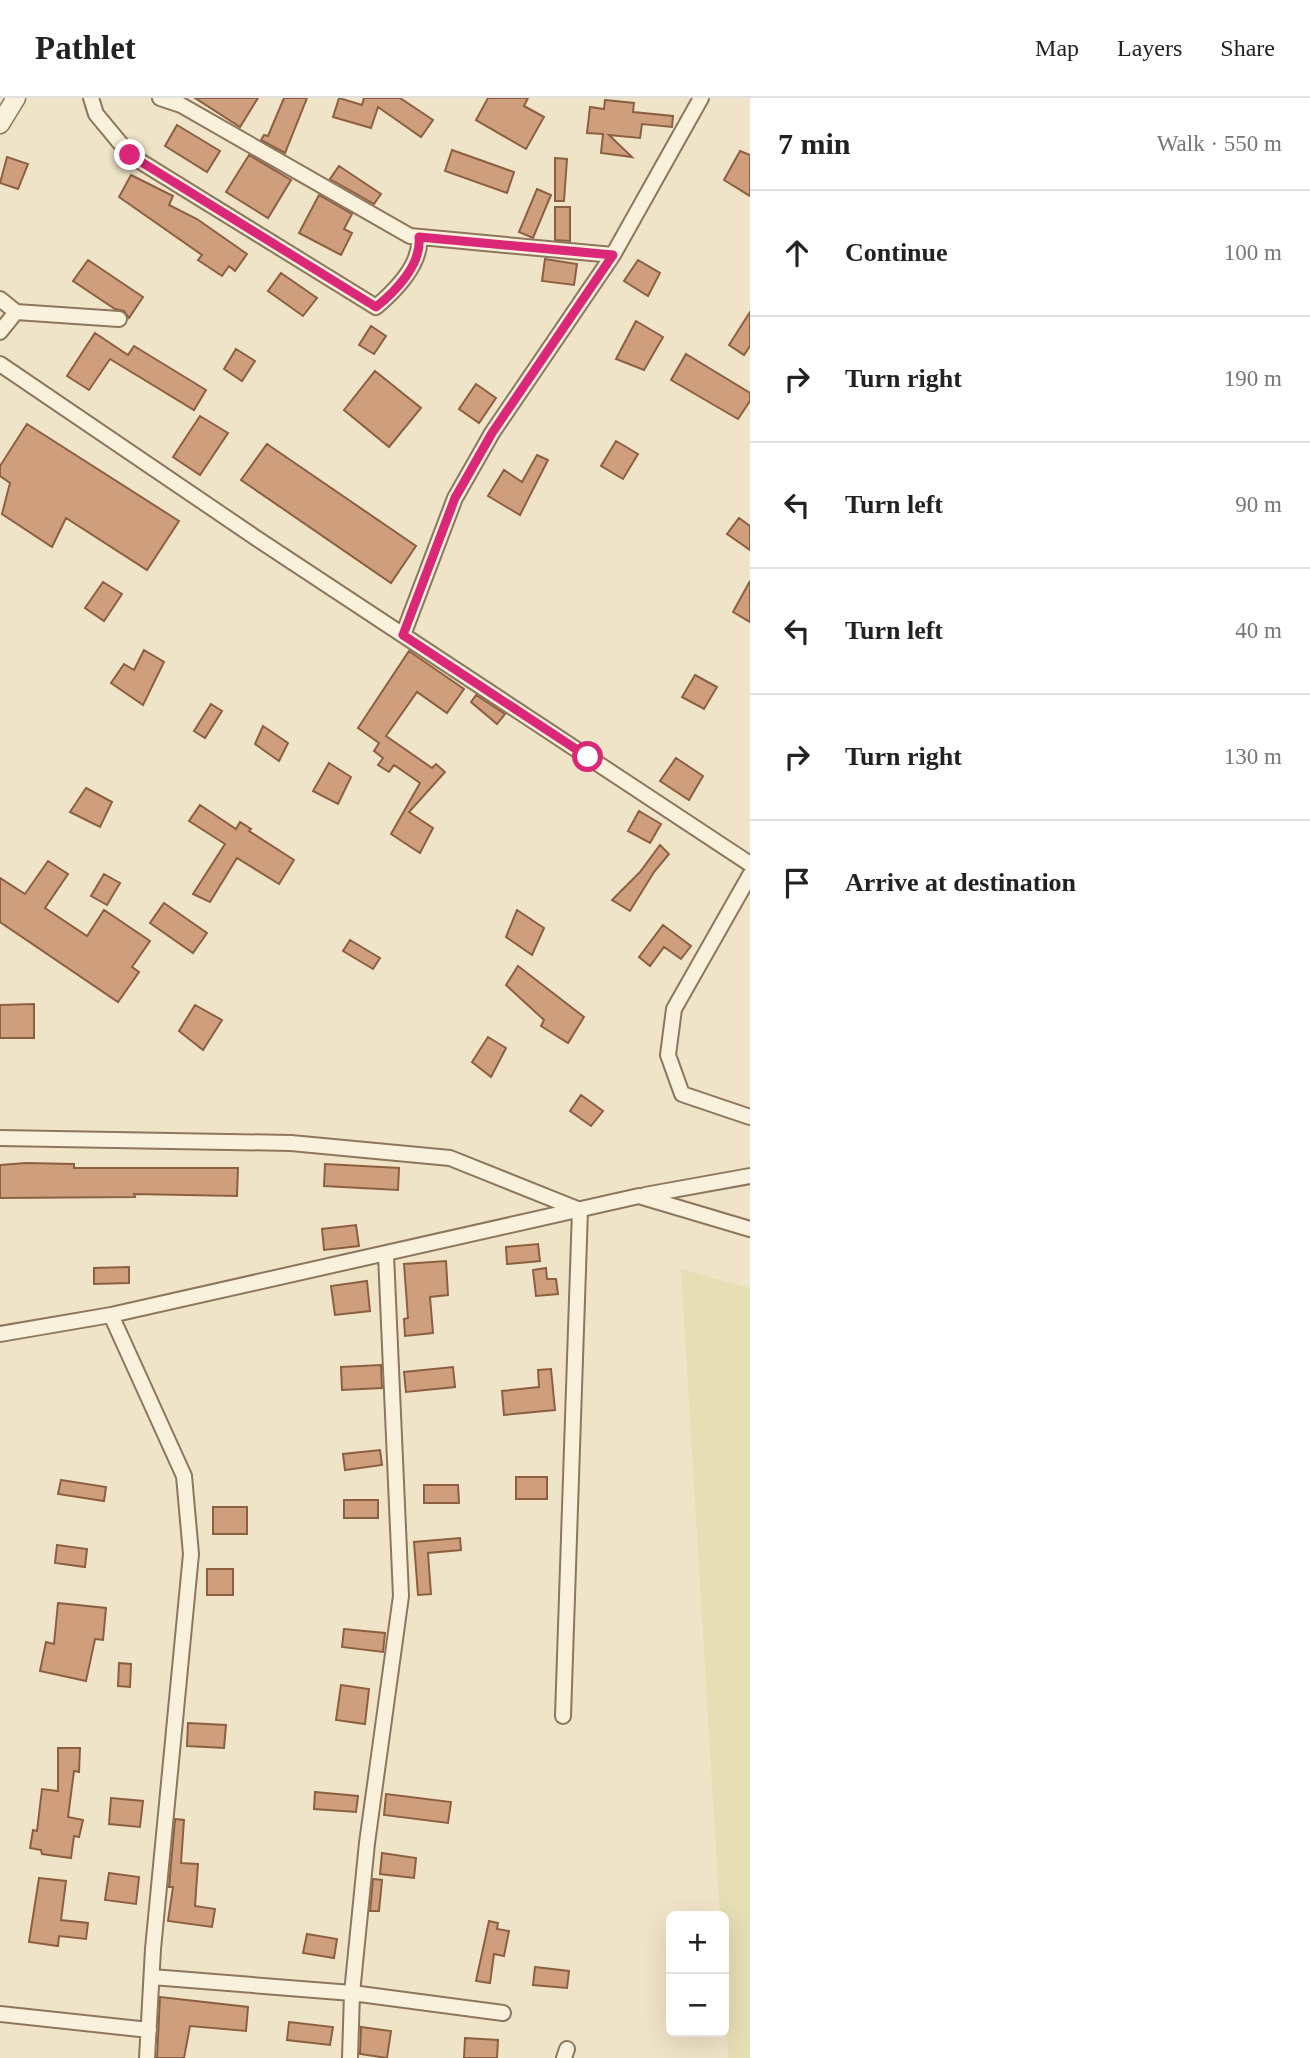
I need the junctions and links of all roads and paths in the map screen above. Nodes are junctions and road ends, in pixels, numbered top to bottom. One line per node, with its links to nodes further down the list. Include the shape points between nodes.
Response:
1 (16, 98): 5 (street)
2 (91, 98): 6 (street, via 96,114 130,155 376,307 395,292 414,262)
3 (160, 98): 6 (street, via 181,105)
4 (701, 98): 7 (street)
5 (0, 124)
6 (419, 237): 7 (street)
7 (613, 255): 13 (street, via 492,433 455,498)
8 (0, 299): 9 (street)
9 (16, 312): 10 (street); 11 (street)
10 (119, 320)
11 (0, 332)
12 (0, 364): 13 (street)
13 (403, 635): 14 (street)
14 (750, 864)
15 (750, 875): 16 (street, via 674,1009 668,1055 682,1094)
16 (750, 1117)
17 (0, 1138): 20 (street, via 291,1143 450,1158)
18 (750, 1176): 19 (street)
19 (639, 1196): 20 (street); 21 (street)
20 (580, 1210): 22 (street); 25 (street)
21 (750, 1229)
22 (386, 1255): 23 (street); 27 (street, via 401,1597 367,1843)
23 (111, 1315): 24 (street); 26 (street, via 184,1476 191,1554)
24 (0, 1334)
25 (562, 1716)
26 (152, 1977): 27 (street); 30 (street)
27 (352, 1993): 28 (street); 32 (street)
28 (503, 2013)
29 (0, 2014): 30 (street)
30 (149, 2030): 31 (street)
31 (147, 2058)
32 (350, 2058)

